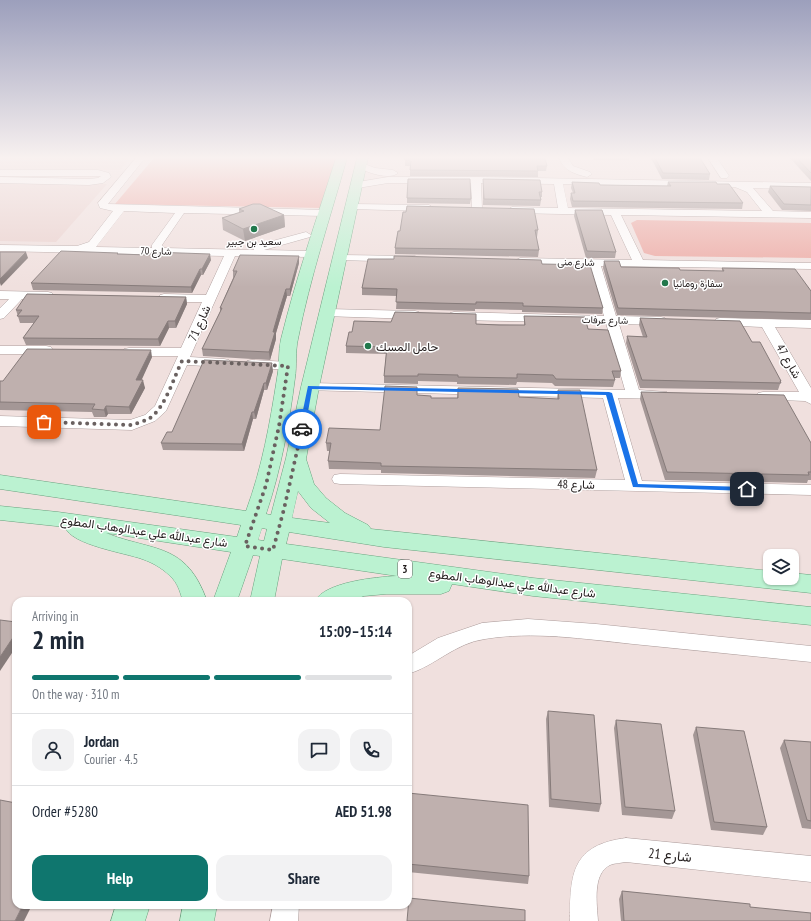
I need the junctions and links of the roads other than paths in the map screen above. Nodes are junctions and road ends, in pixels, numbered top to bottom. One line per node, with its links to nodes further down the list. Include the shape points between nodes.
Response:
1 (105, 201): 8 (street, via 102,205 106,208)
2 (328, 201): 17 (main road)
3 (354, 201): 7 (main road)
4 (477, 201): 11 (street)
5 (562, 201): 13 (street)
6 (761, 201): 15 (street)
7 (352, 207): 10 (street); 18 (main road)
8 (121, 208): 9 (street); 19 (street)
9 (182, 209): 17 (street); 20 (street)
10 (438, 209)
11 (477, 209)
12 (501, 210): 13 (street)
13 (564, 211): 14 (street)
14 (616, 212): 15 (street); 28 (street)
15 (770, 214): 16 (street)
16 (811, 215)
17 (316, 234): 18 (main road, via 320,238); 23 (street, شارع 70); 23 (street); 44 (main road)
18 (346, 234): 24 (main road)
19 (94, 242): 20 (street); 22 (street)
20 (160, 247): 22 (street, شارع 70); 23 (street, شارع 70)
21 (0, 248): 22 (street, شارع 70)
22 (80, 249)
23 (237, 252): 34 (street, شارع 71)
24 (340, 258): 25 (street); 35 (main road)
25 (428, 259)
26 (507, 261): 27 (street, شارع منى)
27 (594, 262): 28 (street, شارع منى); 39 (street)
28 (639, 263): 29 (street, شارع منى)
29 (810, 267)
30 (0, 295): 31 (street)
31 (18, 295): 32 (street); 36 (street)
32 (58, 296)
33 (154, 298): 34 (street)
34 (209, 299): 51 (street, شارع 71)
35 (327, 313): 37 (street); 45 (main road)
36 (0, 315)
37 (429, 316)
38 (445, 316): 39 (street, شارع عرفات)
39 (611, 320): 40 (street, شارع عرفات); 55 (street)
40 (673, 321)
41 (704, 322): 42 (street)
42 (766, 323): 43 (street); 58 (street, شارع 47)
43 (811, 324)
44 (289, 341): 45 (main road, via 298,346 311,346); 52 (main road)
45 (321, 341): 53 (main road)
46 (0, 342): 47 (street)
47 (0, 346)
48 (0, 350): 49 (street)
49 (62, 351)
50 (116, 351): 51 (street)
51 (184, 357): 52 (street); 59 (street, شارع 71, via 161,408 150,418 132,425)
52 (288, 366): 67 (main road, via 279,426 266,485)
53 (310, 388): 54 (street); 60 (main road)
54 (609, 393): 55 (street); 63 (street)
55 (633, 394): 56 (street)
56 (679, 395)
57 (748, 396): 58 (street)
58 (810, 398)
59 (0, 421)
60 (296, 458): 68 (main road); 69 (main road, via 300,476 317,503 346,524)
61 (340, 478): 63 (street, شارع 48)
62 (0, 482): 67 (main road, 3)
63 (635, 486): 64 (street, شارع 48)
64 (811, 490)
65 (0, 513): 66 (main road, شارع عبدالله علي عبدالوهاب المطوع / 3)
66 (58, 519): 70 (main road, شارع عبدالله علي عبدالوهاب المطوع / 3); 74 (main road, via 104,541 159,556 190,584)
67 (254, 520): 68 (main road, 3); 70 (main road)
68 (280, 524): 69 (main road, 3); 71 (main road)
69 (384, 539): 72 (main road, 3)
70 (245, 546): 71 (main road, شارع عبدالله علي عبدالوهاب المطوع / 3); 75 (main road)
71 (273, 550): 73 (main road, شارع عبدالله علي عبدالوهاب المطوع / 3); 76 (main road)
72 (811, 584)
73 (534, 587): 77 (main road, via 414,584 353,590); 78 (main road, شارع عبدالله علي عبدالوهاب المطوع / 3)
74 (194, 597)
75 (227, 597)
76 (263, 597)
77 (336, 597)
78 (811, 616)
79 (811, 654): 80 (street, via 528,627 482,631 445,644)
80 (412, 664)
81 (811, 869): 88 (street, شارع 21, via 614,850 592,863 586,875)
82 (132, 909): 85 (main road)
83 (199, 909): 86 (main road)
84 (286, 909): 87 (street)
85 (128, 921)
86 (197, 921)
87 (284, 921)
88 (584, 921)

